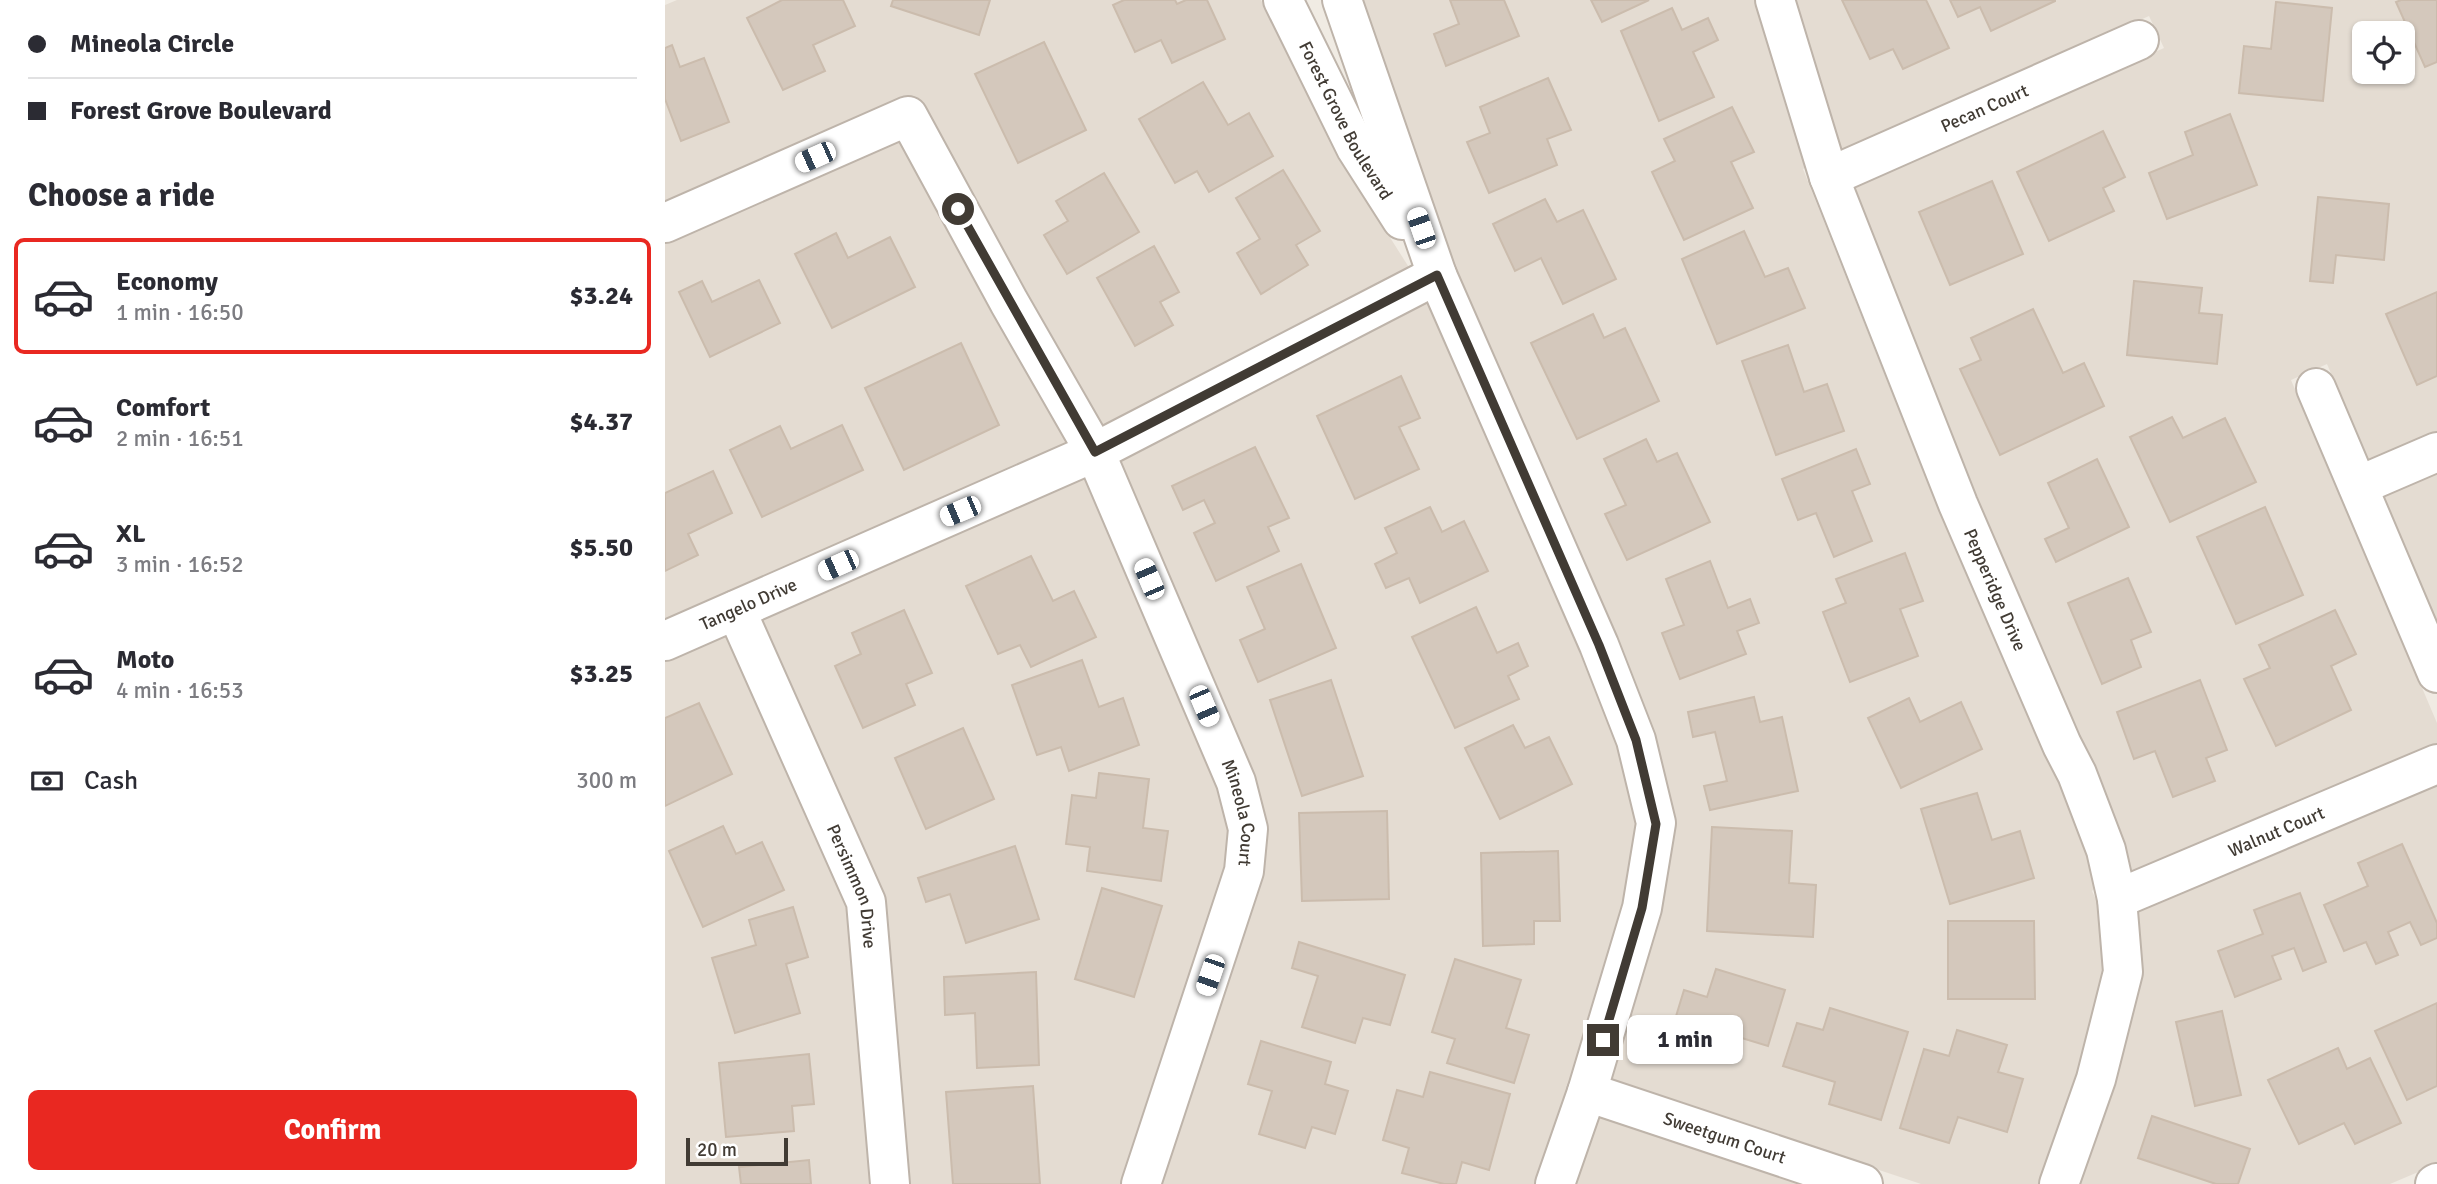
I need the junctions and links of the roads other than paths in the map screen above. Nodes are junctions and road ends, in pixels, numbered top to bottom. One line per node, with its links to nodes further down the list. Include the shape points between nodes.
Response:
1 (1283, 0): 7 (street, Forest Grove Boulevard, via 1356,148)
2 (1342, 0): 7 (street, Forest Grove Boulevard)
3 (1775, 0): 5 (street, Pepperidge Drive)
4 (2139, 40): 5 (street, Pecan Court)
5 (1829, 177): 16 (street, Pepperidge Drive, via 1958,504 2077,774 2106,850)
6 (665, 223): 9 (street, Mineola Court, via 908,116)
7 (1437, 275): 9 (street, Tangelo Drive); 17 (street, Forest Grove Boulevard, via 1599,645 1636,740 1656,824 1642,908)
8 (2316, 388): 11 (street)
9 (1095, 452): 12 (street, Tangelo Drive); 19 (street, Mineola Court, via 1236,782 1248,829 1244,871)
10 (2437, 452): 11 (street)
11 (2358, 486): 14 (street)
12 (736, 610): 13 (street, Tangelo Drive); 18 (street, Persimmon Drive, via 866,902)
13 (665, 641)
14 (2437, 673)
15 (2437, 764): 16 (street, Walnut Court)
16 (2117, 899): 22 (street, Pepperidge Drive, via 2123,972 2096,1079)
17 (1587, 1092): 20 (street, Forest Grove Boulevard); 21 (street, Sweetgum Court)
18 (890, 1184)
19 (1141, 1184)
20 (1555, 1184)
21 (1863, 1184)
22 (2059, 1184)

